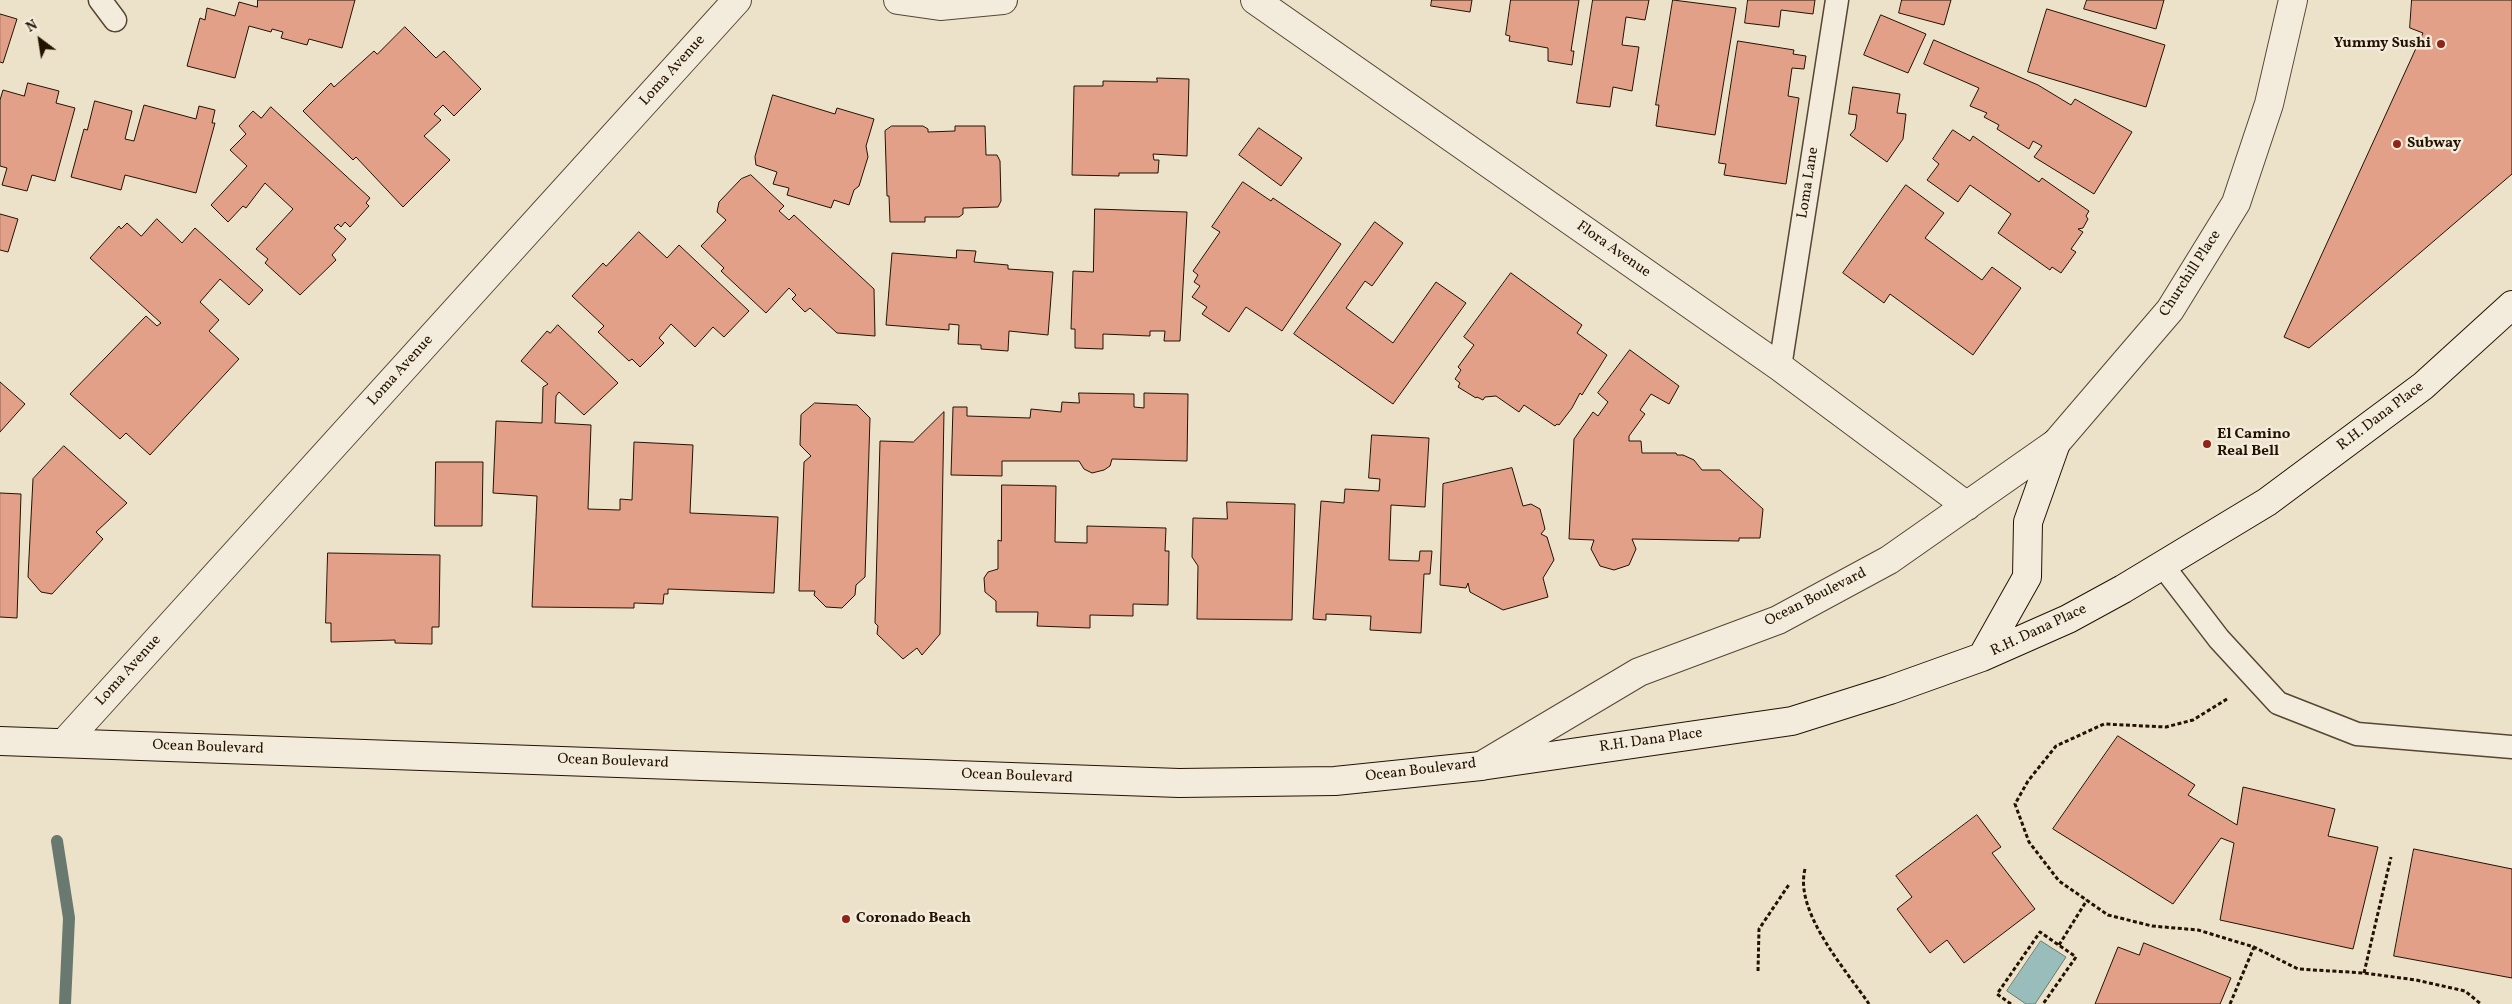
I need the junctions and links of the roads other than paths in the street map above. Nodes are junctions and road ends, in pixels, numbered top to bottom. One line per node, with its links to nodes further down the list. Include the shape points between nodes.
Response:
1 (100, 0): 8 (lane)
2 (737, 0): 16 (street, Loma Avenue)
3 (898, 0): 4 (street, via 940,6)
4 (1003, 0)
5 (1255, 0): 10 (street, Flora Avenue)
6 (1837, 0): 10 (lane, Loma Lane)
7 (2293, 0): 11 (street, Churchill Place, via 2269,104 2236,203 2170,310)
8 (114, 20)
9 (2512, 305): 13 (street, R.H. Dana Place, via 2423,386 2267,502)
10 (1780, 367): 12 (street, Flora Avenue)
11 (2056, 443): 12 (street, Churchill Place); 14 (street, via 2028,522 2027,577)
12 (1968, 506): 18 (street, Ocean Boulevard, via 1889,560 1778,620 1639,672)
13 (2163, 566): 14 (street, R.H. Dana Place, via 2068,620); 17 (lane, via 2219,639 2278,703 2357,734)
14 (1982, 657): 18 (street, R.H. Dana Place, via 1792,721)
15 (0, 741): 16 (street, Ocean Boulevard)
16 (64, 743): 18 (street, Ocean Boulevard, via 1179,783 1335,781)
17 (2512, 746)
18 (1481, 766)

